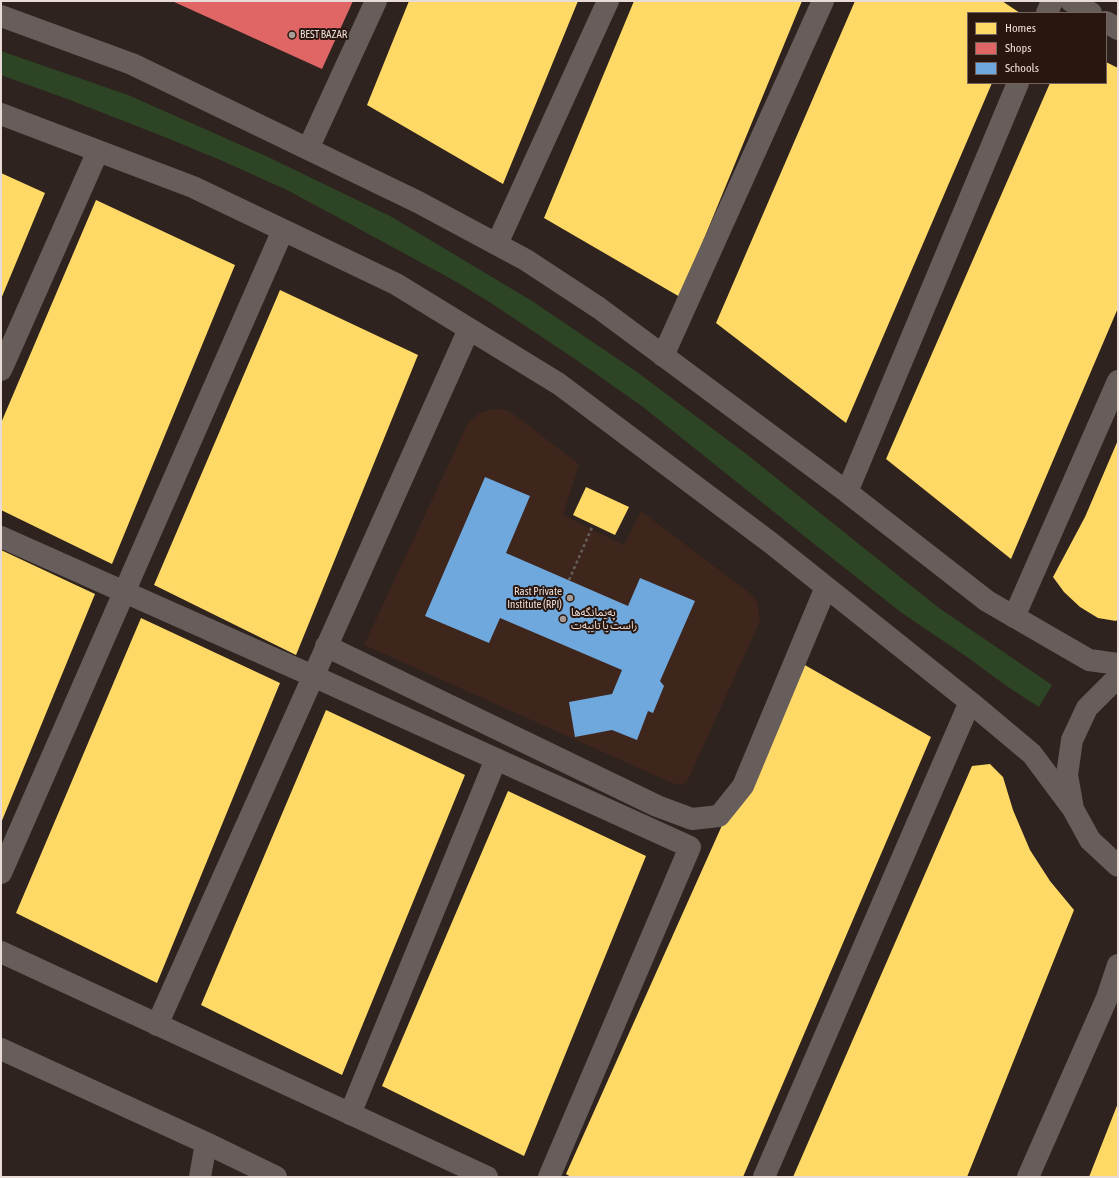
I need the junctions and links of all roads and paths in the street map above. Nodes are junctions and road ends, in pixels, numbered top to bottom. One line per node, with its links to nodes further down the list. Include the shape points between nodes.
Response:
1 (376, 1): 13 (street)
2 (608, 1): 16 (street)
3 (823, 1): 18 (street)
4 (1052, 1): 6 (street)
5 (1071, 1): 7 (street)
6 (1047, 12)
7 (1089, 12)
8 (1, 16): 13 (street, via 132,64)
9 (1107, 23): 10 (street)
10 (1118, 30)
11 (1018, 84): 21 (street)
12 (1, 114): 14 (street)
13 (308, 149): 16 (street, via 418,202)
14 (98, 151): 15 (street, via 193,187); 19 (street)
15 (283, 230): 17 (street, via 396,284); 26 (street)
16 (497, 244): 18 (street, via 600,308)
17 (469, 329): 25 (street, via 558,384); 28 (street)
18 (663, 356): 21 (street)
19 (1, 370)
20 (1118, 381): 27 (street)
21 (847, 492): 27 (street, via 987,601)
22 (593, 525): 24 (path)
23 (1, 537): 26 (street)
24 (569, 580)
25 (826, 587): 28 (street, via 743,786 719,816 692,819 657,806); 32 (street)
26 (124, 592): 30 (street); 36 (street)
27 (1014, 617): 29 (street, via 1088,660)
28 (326, 646): 30 (street)
29 (1118, 664)
30 (313, 676): 33 (street); 39 (street)
31 (1118, 680): 34 (street, via 1087,708 1072,740 1067,775)
32 (970, 702): 34 (street, via 1032,754); 47 (street)
33 (496, 759): 41 (street); 46 (street, via 690,847)
34 (1073, 809): 35 (street, via 1090,840)
35 (1118, 866)
36 (1, 873)
37 (1, 952): 39 (street)
38 (1118, 965): 48 (street, via 1107,998)
39 (157, 1025): 41 (street)
40 (1, 1049): 42 (street)
41 (350, 1114): 45 (street)
42 (206, 1143): 43 (street); 44 (street)
43 (200, 1177)
44 (276, 1177)
45 (487, 1177)
46 (549, 1177)
47 (764, 1177)
48 (1028, 1177)

